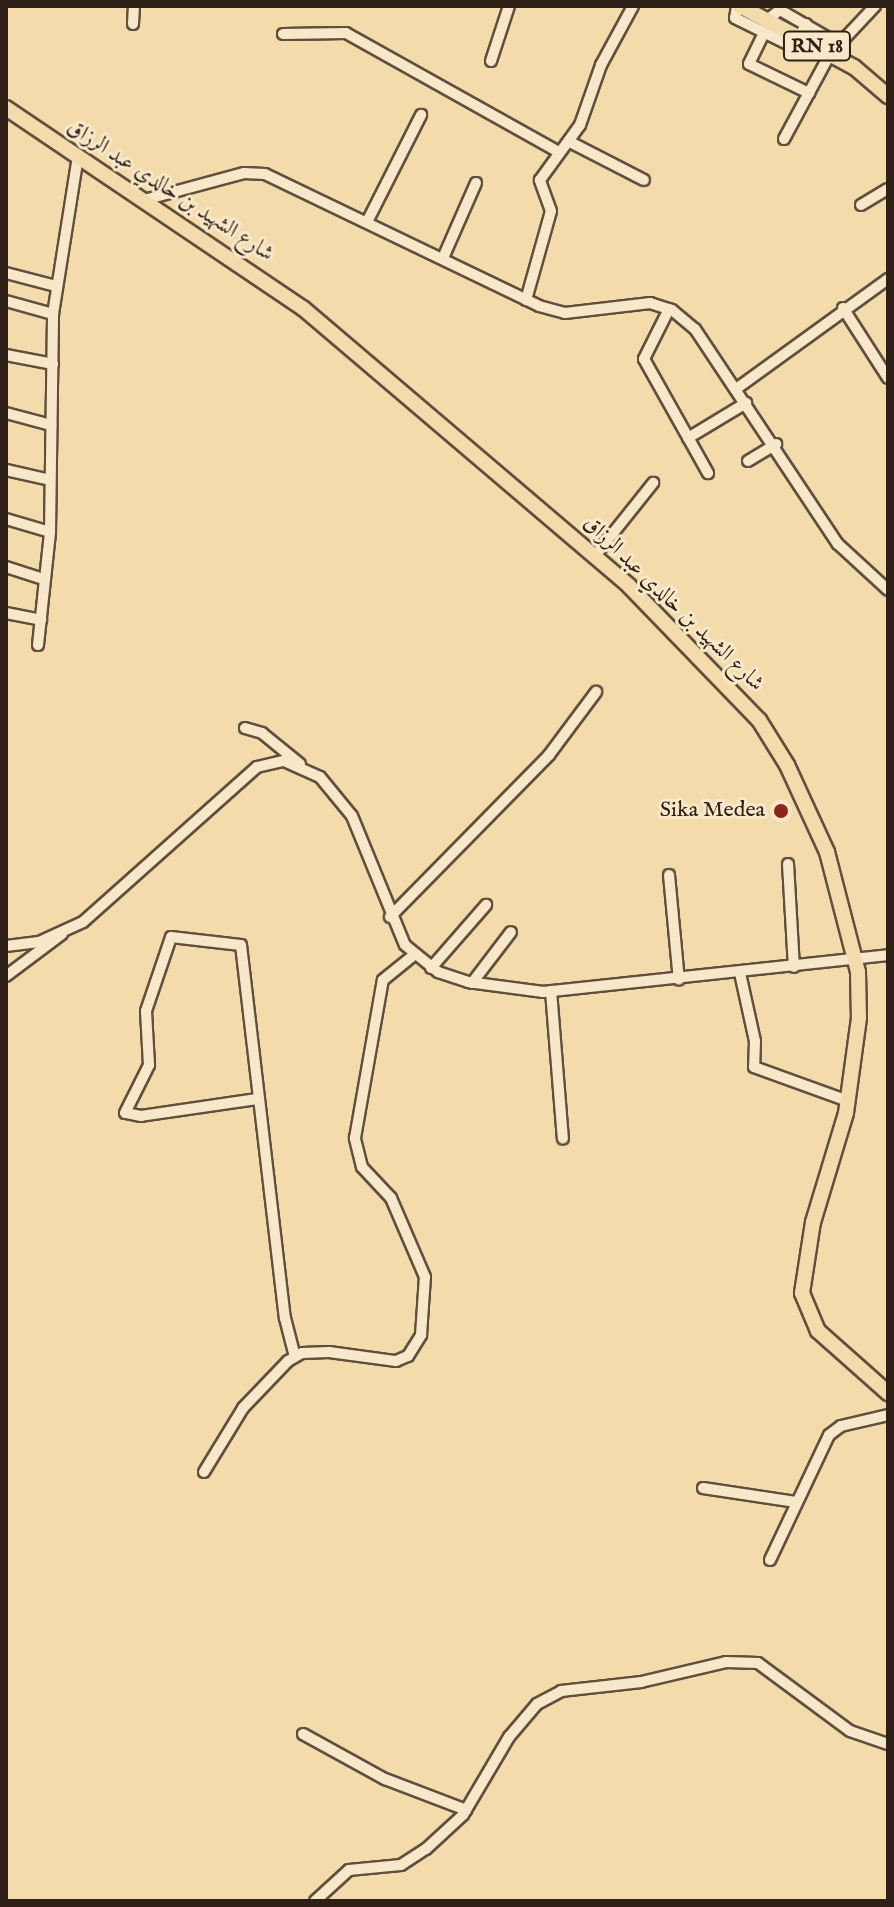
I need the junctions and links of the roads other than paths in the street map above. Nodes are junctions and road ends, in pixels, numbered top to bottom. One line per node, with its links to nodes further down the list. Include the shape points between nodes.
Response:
1 (134, 6): 6 (street)
2 (509, 6): 11 (street)
3 (633, 6): 17 (street, via 601,65)
4 (738, 6): 7 (main road, RN 18); 9 (street, via 735,18)
5 (875, 6): 10 (street)
6 (133, 24)
7 (802, 30): 9 (street, via 794,47); 10 (main road, RN 18)
8 (283, 34): 18 (street, via 346,33)
9 (763, 35): 12 (street, via 749,64)
10 (835, 49): 12 (street); 13 (main road, RN 18)
11 (491, 61)
12 (809, 93): 16 (street)
13 (888, 96)
14 (6, 108): 19 (main road, شارع الشهيد بن خالدي عبد الرزاق)
15 (421, 115): 25 (street)
16 (784, 139)
17 (570, 142): 18 (street); 20 (street)
18 (559, 152): 30 (street, via 540,180 551,211)
19 (78, 157): 23 (main road, شارع الشهيد بن خالدي عبد الرزاق); 29 (street)
20 (644, 180)
21 (476, 183): 26 (street)
22 (888, 189): 24 (street)
23 (144, 200): 25 (street, via 244,173 265,174); 51 (main road, شارع الشهيد بن خالدي عبد الرزاق, via 304,309)
24 (861, 205)
25 (368, 220): 26 (street)
26 (443, 258): 30 (street)
27 (6, 273): 29 (street)
28 (888, 279): 32 (street)
29 (56, 286): 34 (street)
30 (526, 300): 33 (street, via 565,313 650,303)
31 (6, 301): 34 (street)
32 (843, 308): 37 (street); 38 (street)
33 (669, 309): 38 (street, via 695,329); 42 (street, via 644,359)
34 (53, 314): 36 (street)
35 (6, 355): 36 (street)
36 (53, 364): 41 (street)
37 (888, 378)
38 (736, 389): 39 (street)
39 (746, 403): 42 (street); 43 (street)
40 (6, 413): 41 (street)
41 (51, 425): 47 (street)
42 (688, 438): 46 (street)
43 (776, 444): 44 (street); 54 (street, via 838,544)
44 (748, 461)
45 (6, 470): 47 (street)
46 (708, 473)
47 (50, 480): 50 (street)
48 (653, 483): 51 (street)
49 (6, 519): 50 (street)
50 (50, 532): 53 (street)
51 (594, 557): 70 (main road, شارع الشهيد بن خالدي عبد الرزاق, via 690,645 759,720 787,765 827,852)
52 (6, 567): 53 (street)
53 (44, 579): 56 (street)
54 (888, 590)
55 (6, 613): 56 (street)
56 (41, 620): 57 (street)
57 (38, 645)
58 (596, 692): 64 (street, via 549,755)
59 (245, 728): 60 (street, via 262,733)
60 (300, 764): 64 (street, via 320,777 352,816 370,852); 66 (street, via 271,761 257,767 83,922)
61 (788, 864): 71 (street)
62 (669, 875): 75 (street)
63 (486, 905): 72 (street)
64 (390, 917): 68 (street)
65 (511, 932): 76 (street)
66 (62, 933): 67 (street); 74 (street)
67 (6, 946)
68 (414, 955): 72 (street); 81 (street, via 383,980 355,1138 362,1167 391,1198 425,1277 421,1335 408,1356 396,1361 329,1352)
69 (888, 955): 70 (street)
70 (857, 960): 71 (street); 79 (main road, شارع الشهيد بن خالدي عبد الرزاق, via 859,1018)
71 (794, 967): 73 (street)
72 (431, 968): 76 (street)
73 (740, 973): 75 (street); 79 (street, via 755,1041 754,1067)
74 (6, 976)
75 (679, 980): 77 (street)
76 (472, 983): 77 (street)
77 (551, 991): 80 (street)
78 (257, 1099): 78 (street, via 241,945 171,937 146,1011 149,1065 125,1113 141,1116); 81 (street, via 285,1318)
79 (848, 1101): 82 (main road, شارع الشهيد بن خالدي عبد الرزاق, via 813,1222 802,1293 818,1331)
80 (563, 1139)
81 (295, 1357): 84 (street, via 243,1408)
82 (888, 1393)
83 (888, 1415): 86 (street, via 841,1426 829,1435)
84 (204, 1472)
85 (703, 1488): 86 (street)
86 (796, 1502): 87 (street)
87 (770, 1560)
88 (303, 1734): 90 (street, via 385,1779)
89 (888, 1744): 90 (street, via 850,1731 769,1668 726,1662 641,1682 561,1691 537,1704 509,1737)
90 (466, 1810): 91 (street, via 401,1865 349,1870)
91 (315, 1901)

